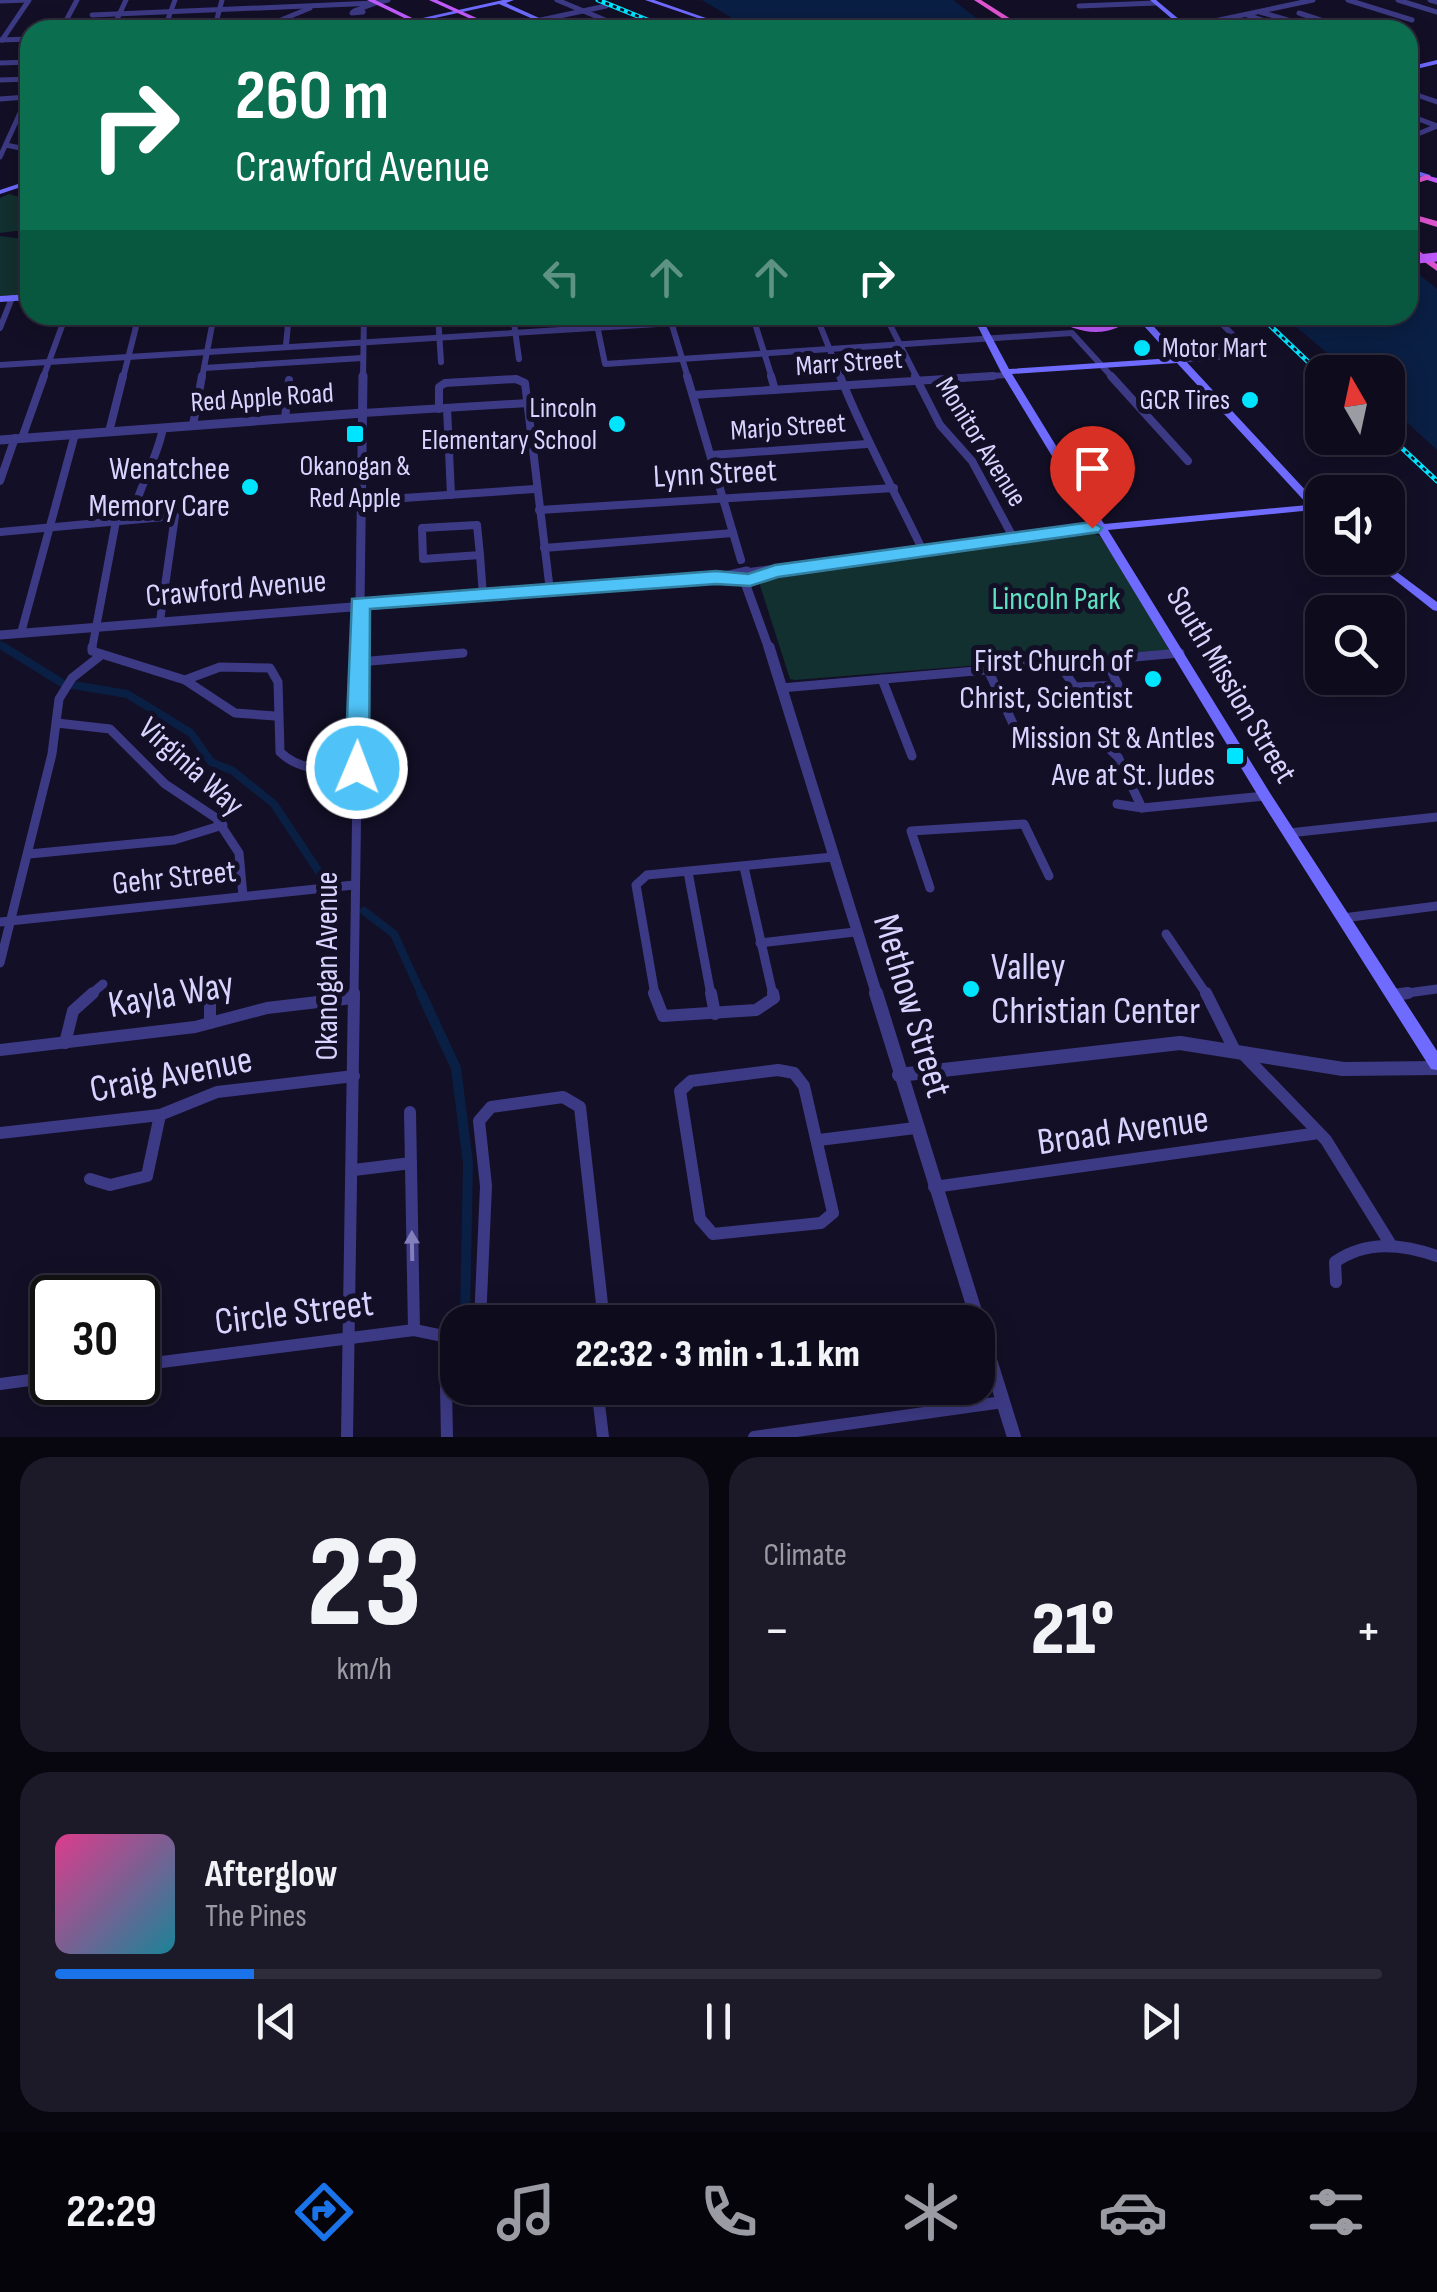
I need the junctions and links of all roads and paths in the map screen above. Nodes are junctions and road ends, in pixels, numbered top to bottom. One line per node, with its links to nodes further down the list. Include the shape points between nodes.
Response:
1 (29, 0): 15 (street); 37 (street)
2 (126, 0): 33 (street)
3 (175, 0): 30 (street)
4 (222, 0): 25 (street)
5 (388, 0): 16 (street)
6 (432, 0): 27 (main road)
7 (511, 0): 17 (main road)
8 (557, 0): 28 (street)
9 (648, 0): 46 (main road)
10 (977, 0): 47 (highway)
11 (1314, 0): 29 (street)
12 (1348, 0): 54 (street)
13 (1398, 0): 31 (street)
14 (1430, 0): 20 (street)
15 (0, 1)
16 (372, 1): 18 (street); 26 (street); 42 (main road)
17 (497, 1): 27 (main road); 44 (main road)
18 (319, 2): 22 (street); 41 (street)
19 (1154, 2): 24 (street); 48 (main road)
20 (1437, 2)
21 (1255, 3): 29 (street)
22 (270, 4): 25 (street)
23 (606, 6): 28 (street)
24 (1080, 6)
25 (220, 9): 30 (street); 40 (street)
26 (358, 10)
27 (457, 11): 42 (main road); 43 (main road)
28 (583, 11): 44 (street); 45 (street)
29 (1262, 11): 35 (street); 51 (street)
30 (170, 12): 33 (street); 39 (street)
31 (1437, 12)
32 (1299, 13): 36 (street)
33 (120, 14): 34 (street); 38 (street)
34 (92, 15)
35 (1247, 15): 49 (street); 50 (street)
36 (1309, 16): 52 (street); 53 (street)
37 (17, 18): 55 (street)
38 (117, 20)
39 (167, 20)
40 (217, 20)
41 (279, 20)
42 (414, 20)
43 (476, 20)
44 (541, 20)
45 (604, 20)
46 (707, 20)
47 (1009, 20)
48 (1176, 20)
49 (1226, 20)
50 (1262, 20)
51 (1284, 20)
52 (1291, 20)
53 (1321, 20)
54 (1412, 20)
55 (1, 40)
56 (20, 115): 57 (street)
57 (16, 124): 58 (street); 59 (street)
58 (20, 125)
59 (6, 144): 60 (street); 61 (street)
60 (20, 148)
61 (0, 156)
62 (12, 298): 63 (main road); 64 (main road); 83 (street)
63 (20, 298)
64 (0, 299)
65 (63, 325): 100 (street)
66 (137, 325): 94 (street)
67 (212, 325): 91 (street)
68 (287, 325): 89 (street)
69 (364, 325): 88 (street, Okanogan Avenue)
70 (438, 325): 86 (street)
71 (514, 325): 84 (street)
72 (607, 325): 82 (street)
73 (671, 325): 97 (street)
74 (756, 325): 93 (street)
75 (819, 325): 92 (street)
76 (890, 325): 90 (street, Monitor Avenue)
77 (978, 325): 87 (main road, South Mission Street)
78 (1076, 325): 79 (main road)
79 (1116, 325)
80 (1148, 325): 99 (main road)
81 (1224, 325): 99 (street, Marr Street, via 1252,354)
82 (598, 326): 84 (street); 97 (street, via 605,364)
83 (0, 328)
84 (515, 331): 86 (street); 96 (street)
85 (1072, 333): 87 (street); 103 (street)
86 (439, 335): 88 (street); 101 (street)
87 (985, 336): 90 (street); 98 (main road, South Mission Street)
88 (364, 340): 89 (street); 95 (street, Okanogan Avenue)
89 (286, 345): 91 (street)
90 (900, 346): 92 (street); 108 (street, Monitor Avenue)
91 (208, 350): 94 (street); 104 (street)
92 (828, 350): 93 (street); 109 (street)
93 (764, 354): 97 (street); 110 (street)
94 (129, 356): 100 (street); 118 (street)
95 (362, 358): 104 (street); 114 (street, Okanogan Avenue)
96 (519, 359)
97 (682, 359): 111 (street)
98 (999, 360): 105 (main road, Marr Street); 106 (main road, South Mission Street)
99 (1179, 360): 103 (main road, Marr Street); 129 (main road)
100 (51, 361): 102 (street); 120 (street)
101 (441, 362)
102 (0, 365)
103 (1102, 365): 105 (main road, Marr Street); 124 (street)
104 (204, 368): 116 (street)
105 (1041, 369): 106 (main road, Marr Street)
106 (1007, 373): 108 (street, Marr Street); 136 (main road, South Mission Street)
107 (289, 380): 115 (street)
108 (916, 381): 109 (street, Marr Street); 140 (street, Monitor Avenue, via 940,425 972,461)
109 (844, 386): 110 (street, Marr Street); 122 (street)
110 (775, 390): 111 (street, Marr Street)
111 (692, 396): 123 (street)
112 (528, 404): 113 (street, Red Apple Road); 113 (street, via 523,380 445,383 438,387); 127 (street)
113 (443, 408): 114 (street, Red Apple Road); 128 (street)
114 (362, 413): 115 (street, Red Apple Road); 131 (street, Okanogan Avenue)
115 (286, 419): 116 (street, Red Apple Road)
116 (193, 426): 117 (street, Red Apple Road)
117 (163, 428): 118 (street, Red Apple Road); 134 (street)
118 (109, 432): 119 (street, Red Apple Road)
119 (75, 434): 120 (street, Red Apple Road); 137 (street)
120 (18, 438): 121 (street, Red Apple Road); 125 (street)
121 (0, 440)
122 (867, 444): 123 (street, Marjo Street); 126 (street)
123 (712, 455): 130 (street)
124 (1188, 461)
125 (0, 482)
126 (894, 488): 130 (street, Lynn Street); 142 (street)
127 (535, 489): 128 (street); 132 (street)
128 (451, 495): 131 (street)
129 (1305, 497)
130 (724, 499): 132 (street, Lynn Street); 139 (street)
131 (360, 501): 148 (street, Okanogan Avenue)
132 (539, 510): 141 (street)
133 (1305, 512): 136 (main road, Crawford Avenue)
134 (132, 518): 135 (street); 150 (street, via 177,519)
135 (116, 520): 137 (street); 151 (street)
136 (1102, 527): 140 (street, Crawford Avenue); 155 (main road, South Mission Street)
137 (50, 528): 138 (street); 152 (street)
138 (0, 532)
139 (734, 533): 141 (street); 144 (street)
140 (1014, 539): 142 (street, Crawford Avenue)
141 (544, 548): 146 (street)
142 (923, 552): 144 (street, Crawford Avenue)
143 (480, 555): 143 (street, via 423,559 422,528 477,524); 147 (street)
144 (747, 575): 146 (street, Crawford Avenue); 163 (street, Methow Street)
145 (1394, 575): 149 (main road)
146 (550, 591): 147 (street, Crawford Avenue)
147 (483, 596): 148 (street, Crawford Avenue)
148 (360, 604): 150 (street, Crawford Avenue); 158 (street, Okanogan Avenue)
149 (1437, 608)
150 (160, 621): 151 (street, Crawford Avenue)
151 (93, 627): 152 (street, Crawford Avenue); 156 (street, via 90,646)
152 (21, 633): 153 (street, Crawford Avenue)
153 (0, 635)
154 (463, 653): 158 (street)
155 (1180, 654): 157 (street); 168 (main road, South Mission Street)
156 (100, 656): 161 (street); 165 (street, via 62,692)
157 (1106, 660): 159 (street); 159 (street, via 1118,686 1075,687)
158 (359, 662): 167 (street, Okanogan Avenue)
159 (1059, 664): 160 (street)
160 (988, 670): 162 (street); 170 (street, via 1020,732 1046,738 1082,733 1102,740)
161 (185, 680): 164 (street, via 235,713); 164 (street, via 220,667 266,666 278,676)
162 (882, 680): 163 (street); 166 (street)
163 (781, 688): 175 (street, Methow Street)
164 (275, 716): 167 (street, via 281,755 312,769)
165 (57, 723): 172 (street, Virginia Way, via 88,722 117,733 169,787); 174 (street)
166 (912, 756)
167 (357, 768): 179 (street, Okanogan Avenue)
168 (1265, 796): 170 (street); 173 (main road, South Mission Street)
169 (1118, 804): 170 (street)
170 (1142, 808)
171 (1437, 817): 173 (street)
172 (223, 825): 174 (street, via 174,840); 181 (street, Virginia Way, via 245,866)
173 (1290, 833): 183 (main road, South Mission Street)
174 (29, 854): 184 (street)
175 (832, 857): 176 (street); 185 (street, Methow Street)
176 (744, 866): 177 (street); 187 (street)
177 (688, 872): 194 (street); 194 (street, via 647,876 636,886 657,1010 672,1018)
178 (1049, 876): 180 (street, via 1024,824 911,831)
179 (354, 885): 181 (street, Gehr Street); 193 (street, Okanogan Avenue)
180 (930, 888)
181 (243, 896): 184 (street, Gehr Street)
182 (1437, 906): 183 (street)
183 (1344, 918): 192 (main road, South Mission Street)
184 (6, 921): 188 (street)
185 (855, 932): 187 (street); 200 (street, Methow Street)
186 (1166, 934): 198 (street)
187 (760, 943): 194 (street, via 774,998 756,1010)
188 (0, 963)
189 (203, 977): 195 (street, via 210,990)
190 (102, 984): 196 (street, via 73,1011)
191 (1437, 989): 192 (street)
192 (1393, 995): 199 (main road, South Mission Street)
193 (352, 998): 195 (street, Kayla Way, via 267,1008); 201 (street, Okanogan Avenue)
194 (715, 1014)
195 (210, 1024): 196 (street, Kayla Way)
196 (65, 1043): 197 (street, Kayla Way)
197 (0, 1050)
198 (1239, 1052): 199 (street, via 1343,1069); 200 (street, via 1155,1044); 205 (street)
199 (1437, 1066)
200 (899, 1075): 204 (street, Methow Street)
201 (354, 1076): 203 (street, Craig Avenue, via 216,1092); 209 (street, Okanogan Avenue)
202 (410, 1112): 208 (street)
203 (160, 1115): 206 (street, Craig Avenue); 210 (street, via 147,1176 110,1185)
204 (915, 1128): 207 (street); 211 (street, Methow Street)
205 (1320, 1132): 211 (street, Broad Avenue); 212 (street)
206 (0, 1133)
207 (820, 1140): 207 (street, via 804,1086 789,1072 700,1079 680,1091 700,1219 713,1234 828,1219 833,1199)
208 (411, 1163): 209 (street); 217 (street, one-way to 208)
209 (354, 1170): 219 (street, Okanogan Avenue)
210 (90, 1179)
211 (934, 1187): 223 (street, Methow Street)
212 (1391, 1245): 213 (street); 214 (street, via 1344,1254 1335,1262)
213 (1437, 1256)
214 (1336, 1282)
215 (481, 1305): 216 (street, via 486,1161 479,1121 491,1106 563,1097 580,1107)
216 (602, 1305)
217 (414, 1330): 218 (street, Circle Street); 219 (street, Circle Street)
218 (440, 1336)
219 (349, 1338): 220 (street, Circle Street); 226 (street, Okanogan Avenue)
220 (160, 1363)
221 (30, 1379): 222 (street)
222 (0, 1384)
223 (1003, 1402): 229 (street); 230 (street, Methow Street)
224 (448, 1405): 227 (street)
225 (600, 1405): 228 (street)
226 (347, 1437)
227 (447, 1437)
228 (603, 1437)
229 (754, 1437)
230 (1014, 1437)

